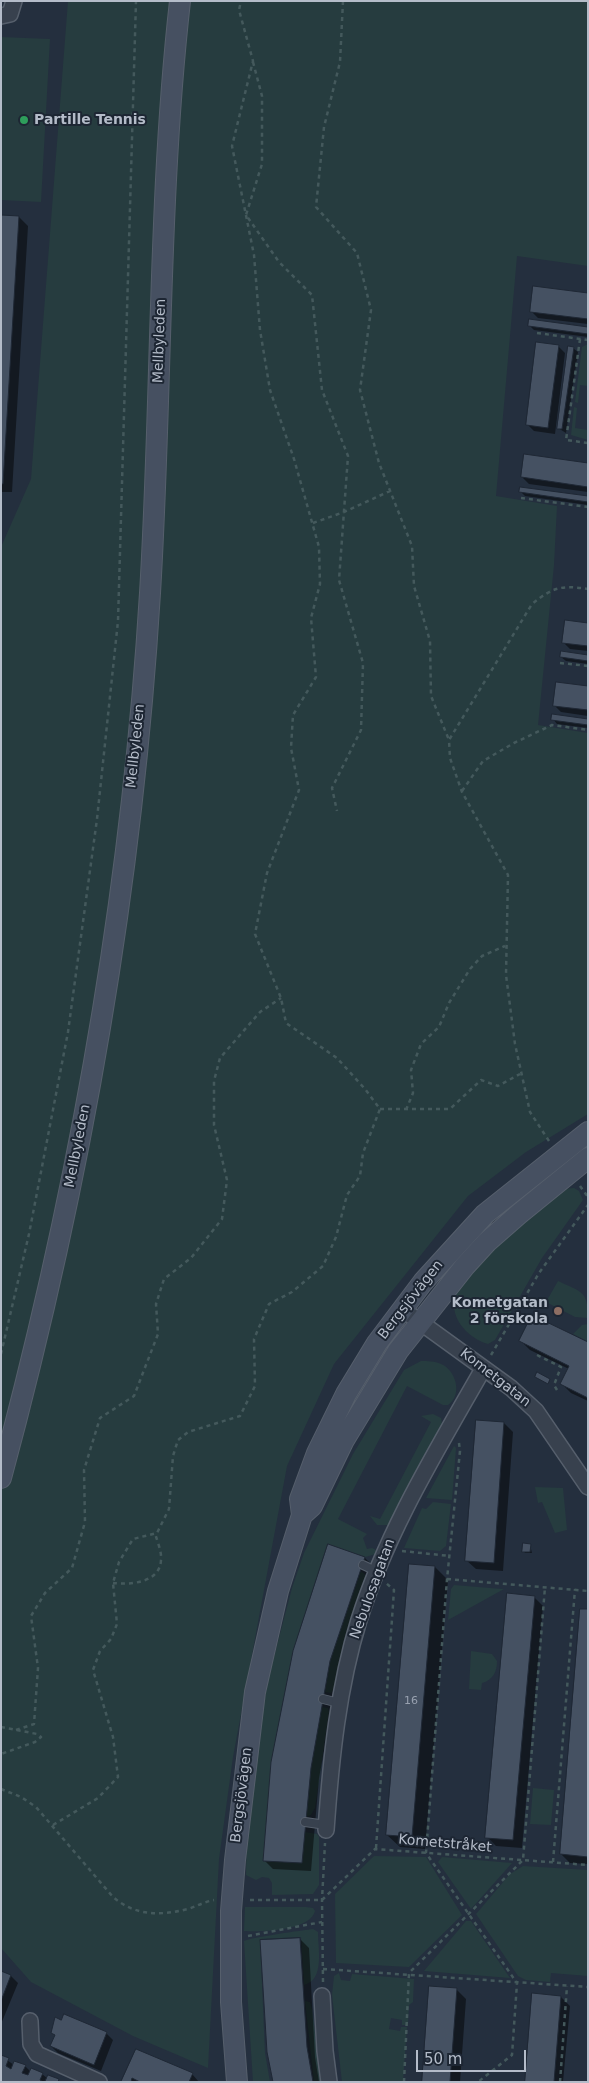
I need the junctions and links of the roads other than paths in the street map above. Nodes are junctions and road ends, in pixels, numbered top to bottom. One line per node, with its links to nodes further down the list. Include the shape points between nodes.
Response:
1 (14, 1): 3 (street, via 10,14)
2 (180, 1): 9 (street, Mellbyleden, via 168,144 150,593 128,832 92,1072 38,1336)
3 (1, 16)
4 (588, 1132): 6 (street, Bergsjövägen, via 485,1214)
5 (588, 1158): 7 (street, Bergsjövägen, via 488,1242)
6 (402, 1309): 7 (street, Kometgatan); 11 (street, Bergsjövägen, via 346,1394 317,1453 300,1500)
7 (422, 1321): 8 (street, Kometgatan); 11 (street, Bergsjövägen, via 379,1380 344,1440 312,1506)
8 (483, 1369): 10 (street, Kometgatan, via 536,1411); 13 (street, Nebulosagatan, via 396,1528)
9 (1, 1478)
10 (588, 1488)
11 (302, 1515): 21 (street, Bergsjövägen, via 278,1591 255,1692 234,1860 230,1953)
12 (362, 1565): 13 (lane)
13 (377, 1575): 15 (street, Nebulosagatan, via 360,1619)
14 (323, 1699): 15 (lane)
15 (340, 1703): 17 (street, Nebulosagatan)
16 (305, 1822): 17 (lane)
17 (326, 1827)
18 (322, 1996): 22 (street)
19 (30, 2021): 20 (street, via 31,2044 37,2054)
20 (99, 2082)
21 (237, 2082)
22 (329, 2082)

